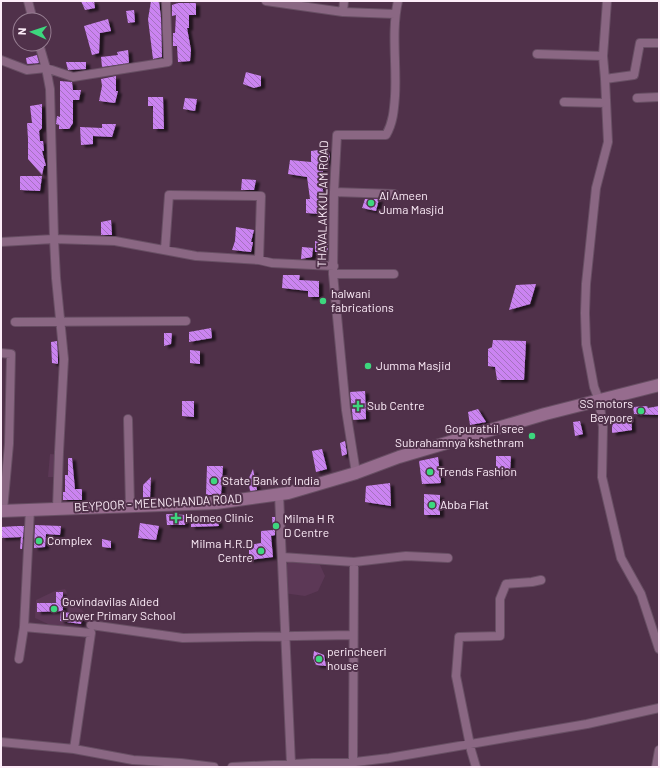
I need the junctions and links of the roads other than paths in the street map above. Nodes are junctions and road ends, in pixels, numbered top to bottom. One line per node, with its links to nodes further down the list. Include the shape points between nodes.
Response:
1 (28, 1): 7 (street)
2 (166, 1): 15 (street, via 168,62 73,76)
3 (266, 1): 8 (street)
4 (344, 1): 8 (street)
5 (398, 1): 9 (street)
6 (607, 1): 13 (street)
7 (31, 12)
8 (343, 12): 9 (street)
9 (395, 14): 21 (street, THAVALAKKULAM ROAD, via 396,77 391,127 386,135 337,135)
10 (659, 43): 16 (street, via 640,43 634,75)
11 (41, 52): 15 (street)
12 (537, 54): 13 (street)
13 (603, 56): 16 (street)
14 (1, 60): 15 (street, via 27,70)
15 (46, 68): 23 (street, via 50,90)
16 (605, 79): 20 (street)
17 (659, 97): 18 (street)
18 (637, 98)
19 (564, 102): 20 (street)
20 (606, 103): 34 (street, via 608,142 596,188 585,314 586,344)
21 (334, 192): 22 (street); 27 (street, THAVALAKKULAM ROAD)
22 (394, 194)
23 (54, 239): 24 (street); 25 (street, via 115,241); 29 (street)
24 (1, 242)
25 (165, 250): 26 (street, via 196,256); 26 (street, via 169,195 261,196)
26 (259, 260): 27 (street)
27 (333, 270): 28 (street); 36 (street, THAVALAKKULAM ROAD, via 346,410)
28 (394, 274)
29 (61, 321): 30 (street); 31 (street); 39 (street, via 64,359)
30 (186, 321)
31 (15, 322)
32 (1, 353): 41 (street, via 11,354 9,444)
33 (659, 385): 34 (main road, BEYPOOR - MEENCHANDA ROAD)
34 (598, 400): 36 (main road, BEYPOOR - MEENCHANDA ROAD, via 399,457); 50 (street, via 603,427 602,477 619,550 640,594)
35 (128, 419): 38 (street)
36 (356, 473): 37 (main road, BEYPOOR - MEENCHANDA ROAD)
37 (279, 494): 38 (main road, BEYPOOR - MEENCHANDA ROAD, via 216,503); 42 (street)
38 (130, 506): 39 (main road, BEYPOOR - MEENCHANDA ROAD)
39 (57, 508): 40 (main road, BEYPOOR - MEENCHANDA ROAD)
40 (30, 509): 41 (main road, BEYPOOR - MEENCHANDA ROAD); 47 (street)
41 (2, 510)
42 (282, 557): 44 (street); 49 (street)
43 (448, 558): 44 (street, via 406,556)
44 (354, 562): 48 (street)
45 (541, 580): 54 (street, via 506,584 500,599 500,636 459,638 456,676)
46 (91, 625): 49 (street, via 183,638)
47 (24, 627): 51 (street); 55 (street, via 91,633)
48 (353, 635): 49 (street); 57 (street)
49 (285, 636): 58 (street)
50 (659, 649)
51 (19, 659)
52 (659, 708): 54 (street, via 587,724)
53 (1, 742): 55 (street)
54 (470, 744): 59 (street); 62 (street)
55 (74, 749): 60 (street, via 133,760)
56 (659, 750): 63 (street)
57 (353, 762): 58 (street); 59 (street)
58 (291, 764): 61 (street)
59 (366, 764)
60 (214, 767)
61 (232, 767)
62 (476, 767)
63 (656, 767)

